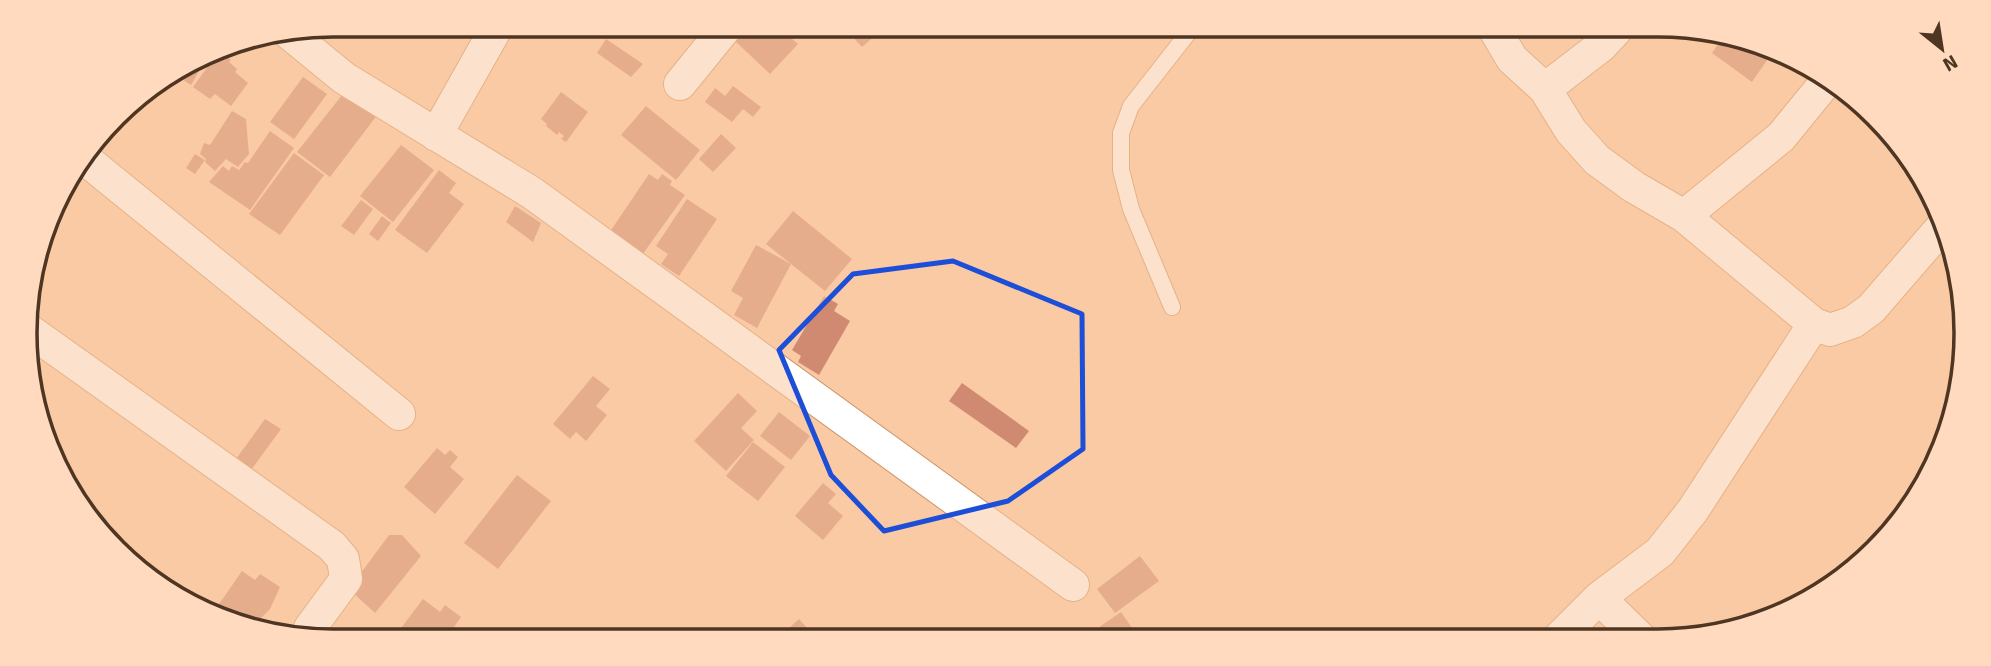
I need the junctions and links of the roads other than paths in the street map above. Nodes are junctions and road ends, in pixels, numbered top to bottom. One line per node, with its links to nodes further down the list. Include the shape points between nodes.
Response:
1 (491, 37): 10 (street)
2 (718, 37): 7 (street)
3 (1185, 37): 14 (lane, via 1131,106 1121,133 1121,170 1131,209)
4 (1499, 37): 9 (street, via 1512,59)
5 (1609, 37): 9 (street)
6 (296, 39): 10 (street, via 344,78)
7 (680, 84)
8 (1822, 87): 12 (street, via 1781,137)
9 (1545, 89): 12 (street, via 1571,131 1597,160)
10 (436, 135): 18 (street, via 554,208)
11 (90, 163): 17 (street)
12 (1684, 216): 15 (street)
13 (1937, 233): 15 (street, via 1871,309 1830,330)
14 (1172, 307)
15 (1814, 324): 19 (street, via 1693,510 1660,552)
16 (37, 336): 20 (street, via 332,546 343,559 346,579)
17 (399, 414)
18 (1073, 585)
19 (1599, 598): 21 (street); 22 (street)
20 (310, 629)
21 (1568, 629)
22 (1631, 629)

